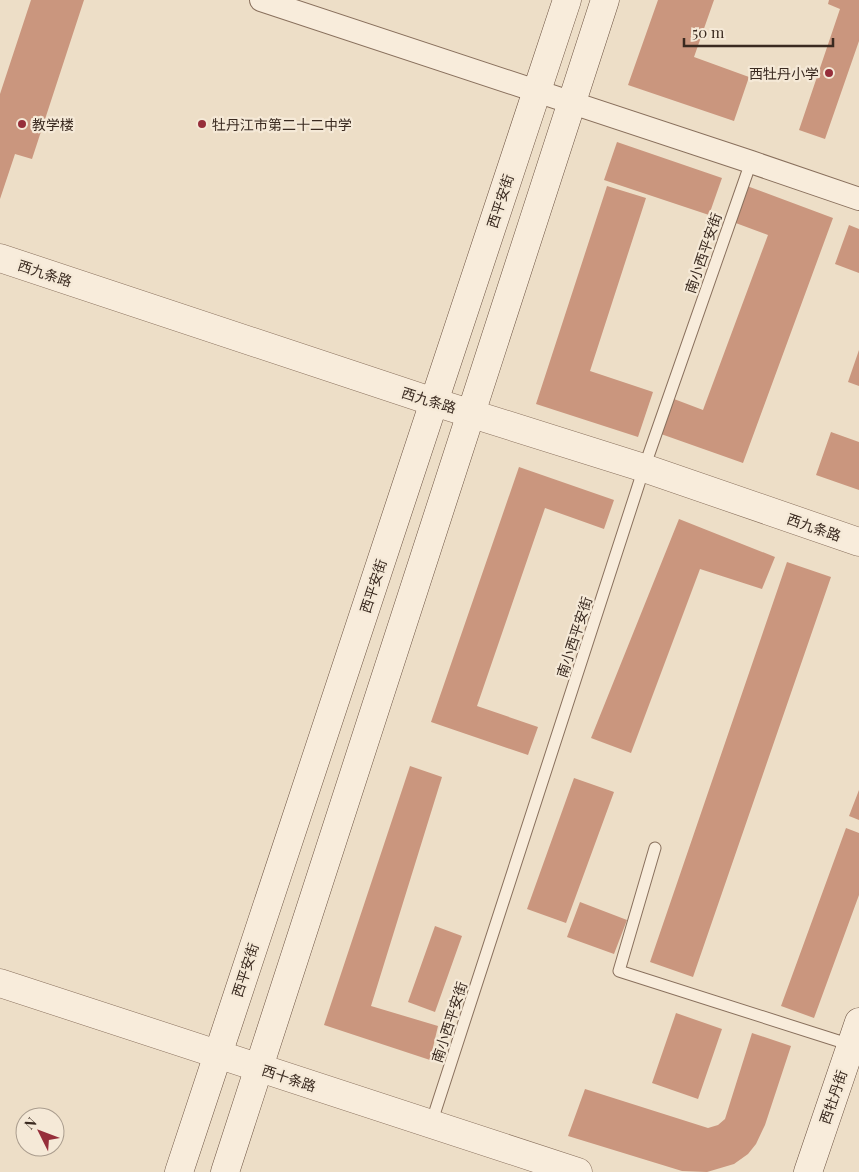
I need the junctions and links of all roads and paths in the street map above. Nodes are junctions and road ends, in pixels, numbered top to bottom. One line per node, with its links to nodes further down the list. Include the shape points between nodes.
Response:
1 (261, 0): 4 (street)
2 (567, 0): 4 (main road, 西平安街)
3 (606, 0): 5 (main road)
4 (536, 91): 5 (street); 9 (main road, 西平安街)
5 (572, 103): 6 (street); 10 (main road)
6 (751, 162): 7 (street); 11 (lane, 南小西平安街)
7 (859, 199)
8 (0, 258): 9 (main road, 西九条路)
9 (434, 402): 10 (main road, 西九条路); 16 (main road, 西平安街)
10 (472, 413): 11 (main road, 西九条路); 17 (main road)
11 (644, 468): 12 (main road, 西九条路); 18 (lane, 南小西平安街)
12 (859, 542)
13 (655, 848): 15 (lane, via 619,971)
14 (0, 983): 16 (main road, 西十条路)
15 (855, 1033): 22 (main road, 西牡丹街)
16 (217, 1054): 17 (main road, 西十条路); 19 (main road, 西平安街)
17 (258, 1068): 18 (main road, 西十条路); 20 (main road)
18 (431, 1124): 21 (main road, 西十条路)
19 (179, 1172)
20 (225, 1172)
21 (578, 1172)
22 (808, 1172)

